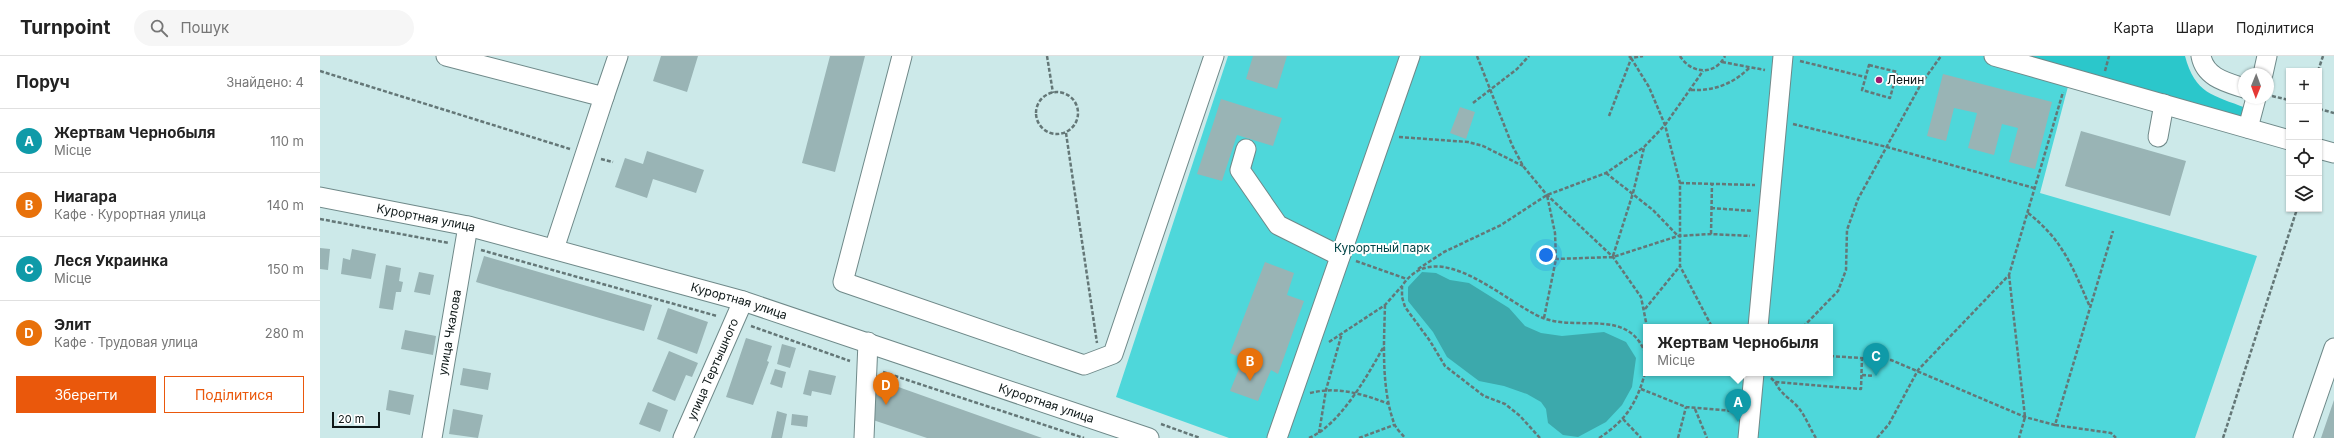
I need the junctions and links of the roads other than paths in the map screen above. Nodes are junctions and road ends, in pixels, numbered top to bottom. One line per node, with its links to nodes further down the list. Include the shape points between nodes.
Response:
1 (446, 56): 12 (street)
2 (618, 56): 12 (street)
3 (902, 56): 4 (street, via 843,282 1084,366 1113,354)
4 (1214, 56)
5 (1410, 56): 24 (street)
6 (1994, 56): 13 (street)
7 (2201, 56): 11 (street, via 2207,71 2215,78)
8 (2268, 56): 10 (street)
9 (1782, 62): 26 (street)
10 (2265, 68)
11 (2238, 86)
12 (604, 97): 23 (street)
13 (2164, 104): 15 (street); 16 (street)
14 (2254, 104): 15 (street)
15 (2248, 128): 17 (street)
16 (2158, 137)
17 (2286, 139)
18 (1246, 149): 24 (street, via 1240,170 1278,225)
19 (2322, 150): 20 (street)
20 (2334, 153)
21 (320, 197): 22 (street, Курортная улица)
22 (468, 226): 23 (street, Курортная улица); 31 (street, улица Чкалова)
23 (554, 249): 25 (street, Курортная улица)
24 (1340, 256): 35 (street)
25 (743, 301): 27 (street, Курортная улица); 32 (street, улица Тертышного)
26 (1758, 324)
27 (868, 342): 30 (street, Курортная улица); 33 (street)
28 (2334, 348): 37 (street)
29 (1754, 376): 36 (street)
30 (1124, 434): 34 (street, Курортная улица)
31 (432, 438)
32 (683, 438)
33 (864, 438)
34 (1149, 438)
35 (1277, 438)
36 (1748, 438)
37 (2303, 438)

